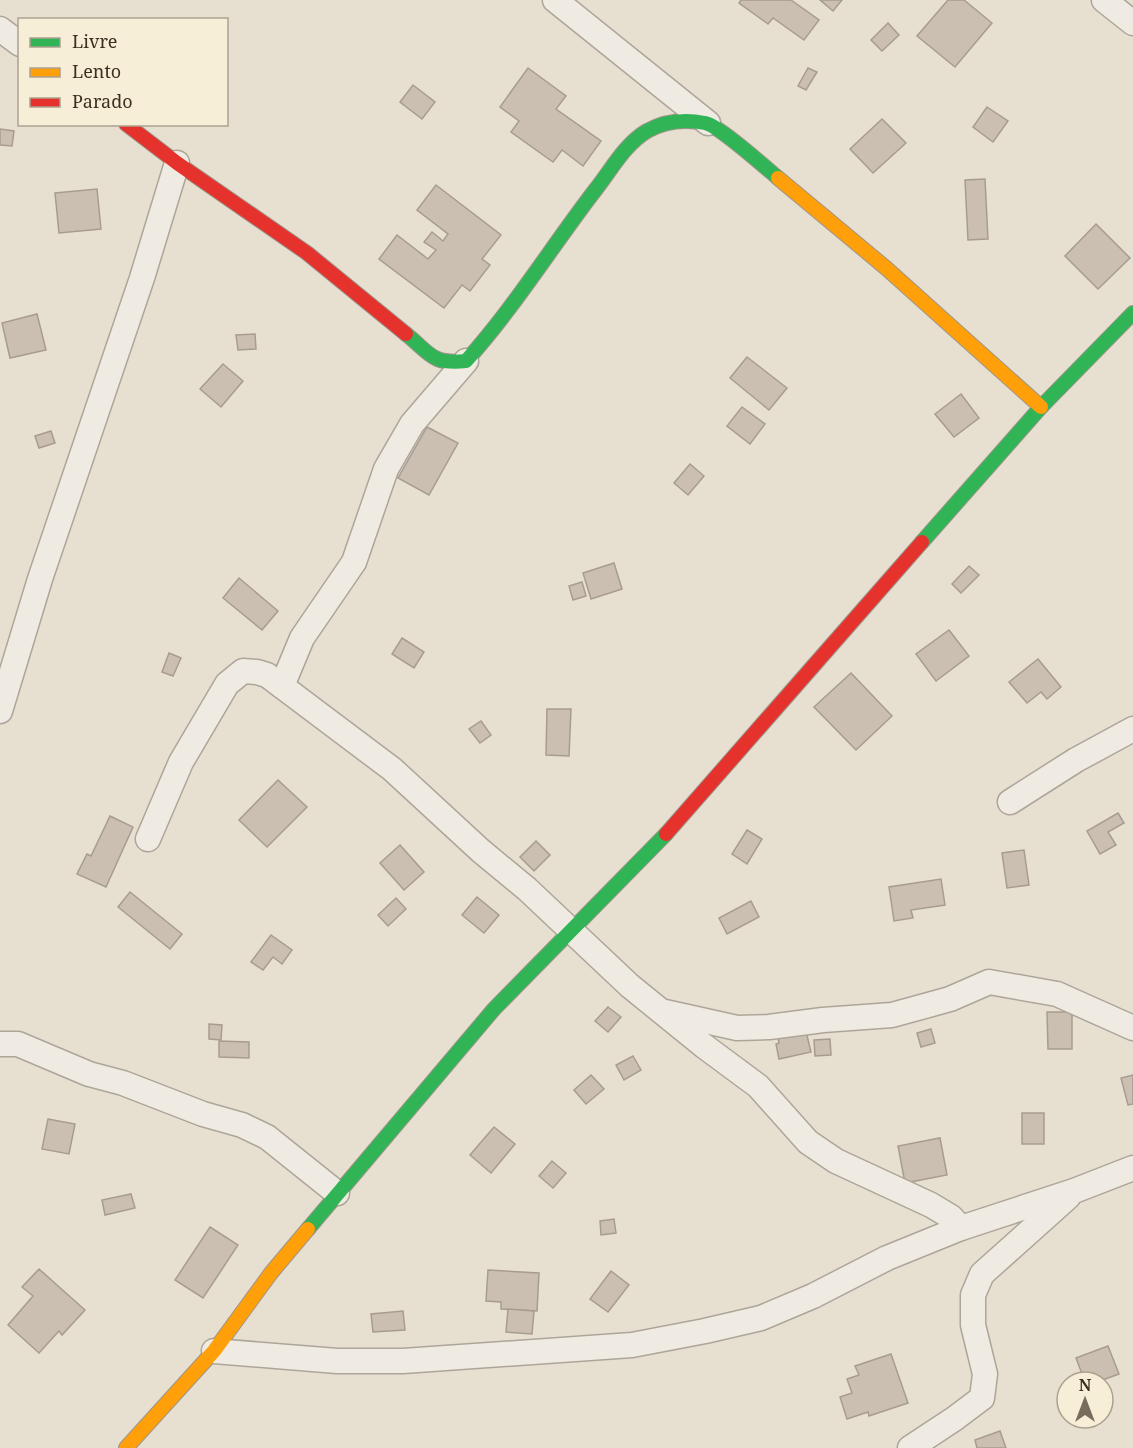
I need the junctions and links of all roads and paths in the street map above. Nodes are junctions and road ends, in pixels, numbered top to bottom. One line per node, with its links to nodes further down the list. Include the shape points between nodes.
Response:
1 (556, 0): 6 (street)
2 (1104, 0): 3 (street)
3 (1133, 23)
4 (0, 29): 5 (street)
5 (18, 42)
6 (708, 123): 10 (street, via 665,123 645,132 630,145 489,336); 11 (street, via 886,268)
7 (129, 126): 8 (street)
8 (177, 163): 10 (street, via 306,253 432,358 450,363); 13 (street)
9 (1133, 313): 11 (street)
10 (466, 361): 12 (street, via 412,424 386,469 354,562 302,638)
11 (1041, 407): 17 (street, via 656,845)
12 (282, 686): 16 (street, via 267,675 243,671 227,684 181,762); 17 (street, via 392,769)
13 (0, 711)
14 (1133, 729): 15 (street)
15 (1010, 802)
16 (148, 839)
17 (571, 929): 18 (street); 23 (street, via 494,1009)
18 (663, 1012): 19 (street, via 737,1028 770,1028 892,1016 950,999 989,982 1057,994); 24 (street, via 758,1086 808,1142 836,1161 931,1205)
19 (1133, 1028)
20 (0, 1044): 23 (street, via 18,1044 89,1074 242,1125 267,1137)
21 (1133, 1168): 22 (street)
22 (1074, 1191): 24 (street); 27 (street, via 982,1274 973,1295 973,1325 984,1374 982,1398)
23 (337, 1193): 25 (street)
24 (961, 1228): 25 (street, via 887,1258 761,1318 632,1345 403,1361 337,1361)
25 (214, 1351): 26 (street)
26 (126, 1448)
27 (910, 1448)

